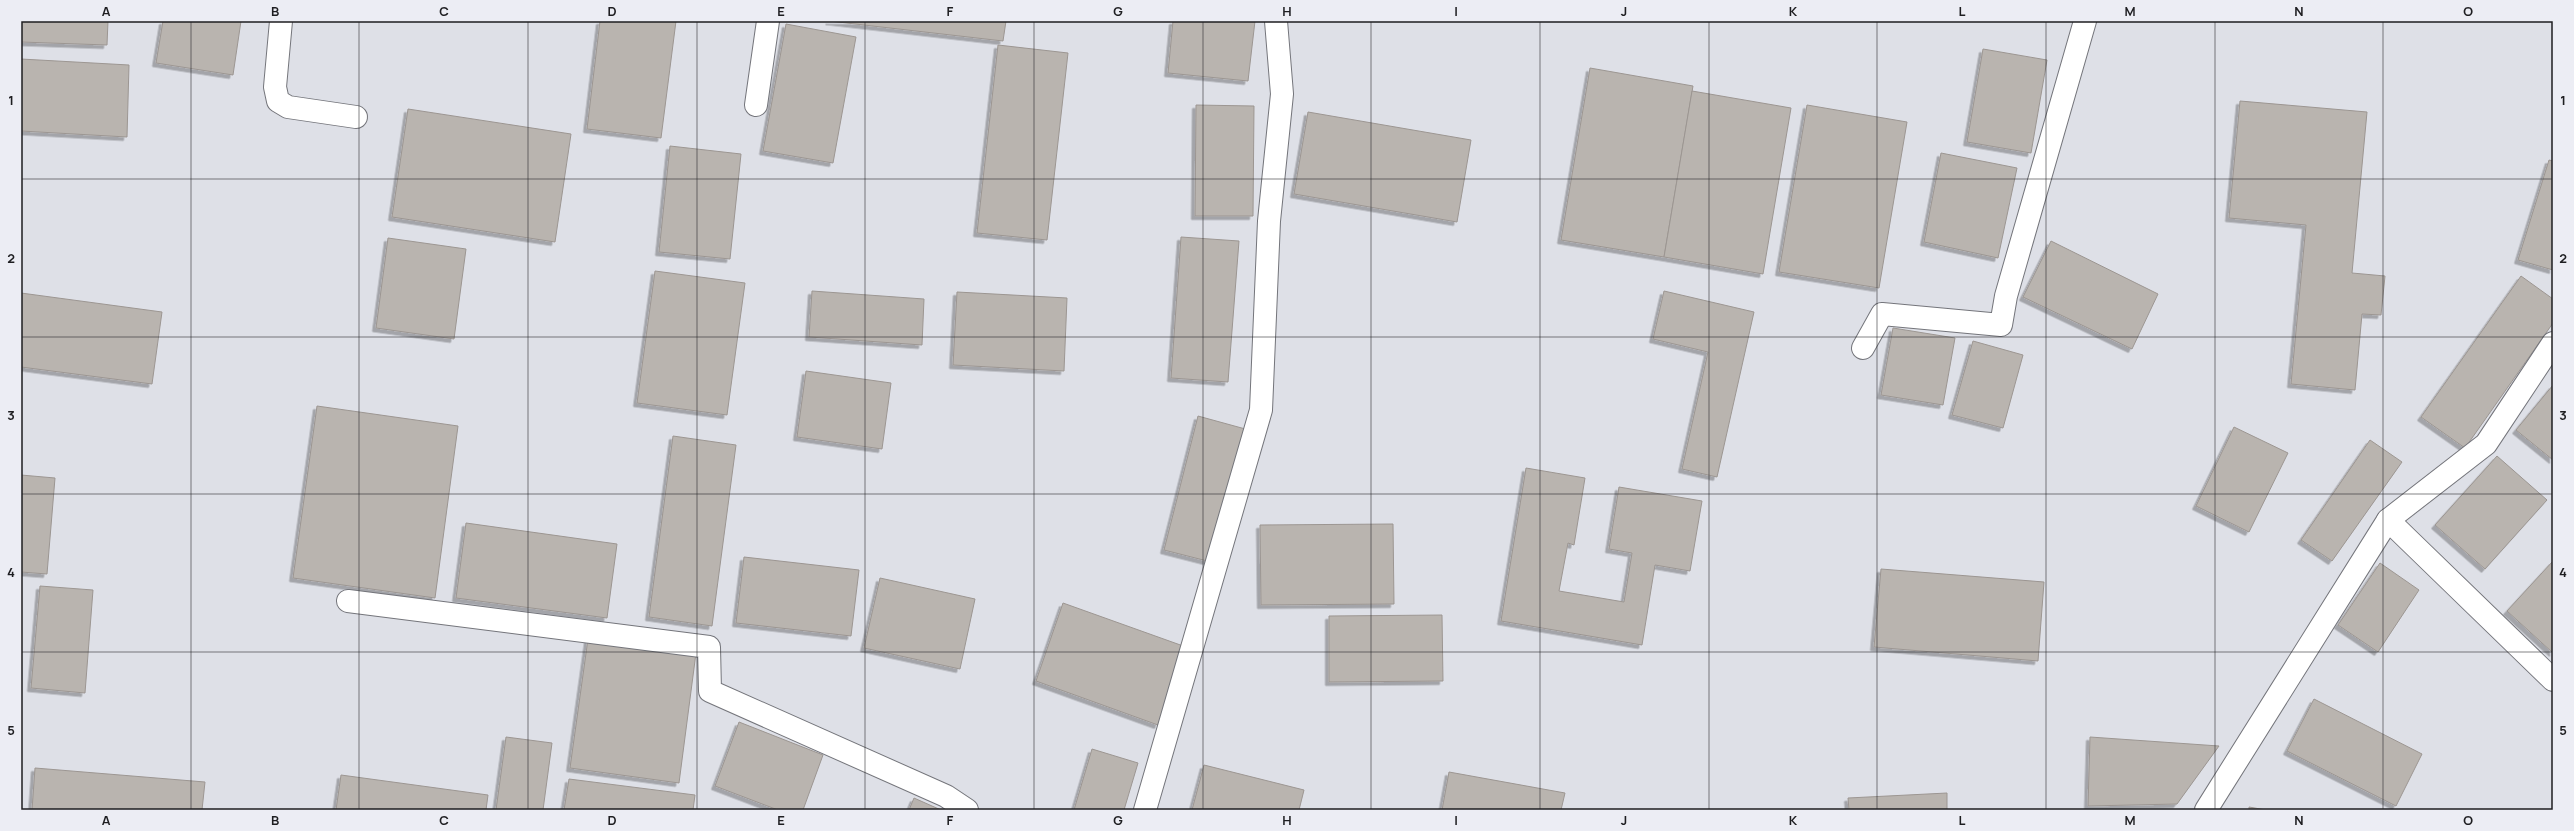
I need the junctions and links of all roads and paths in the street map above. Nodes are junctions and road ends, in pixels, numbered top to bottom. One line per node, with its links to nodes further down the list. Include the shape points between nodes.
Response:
1 (281, 21): 6 (street, via 275,87 278,101 288,107)
2 (768, 21): 5 (street)
3 (1276, 21): 13 (street, via 1282,94 1269,221 1262,410)
4 (2085, 21): 8 (street, via 2006,296 2001,325 1882,314)
5 (756, 105)
6 (356, 117)
7 (2553, 343): 9 (street, via 2486,444)
8 (1863, 348)
9 (2388, 520): 11 (street); 14 (street)
10 (348, 601): 12 (street, via 709,647 710,691 946,796)
11 (2553, 680)
12 (967, 810)
13 (1145, 810)
14 (2206, 810)

